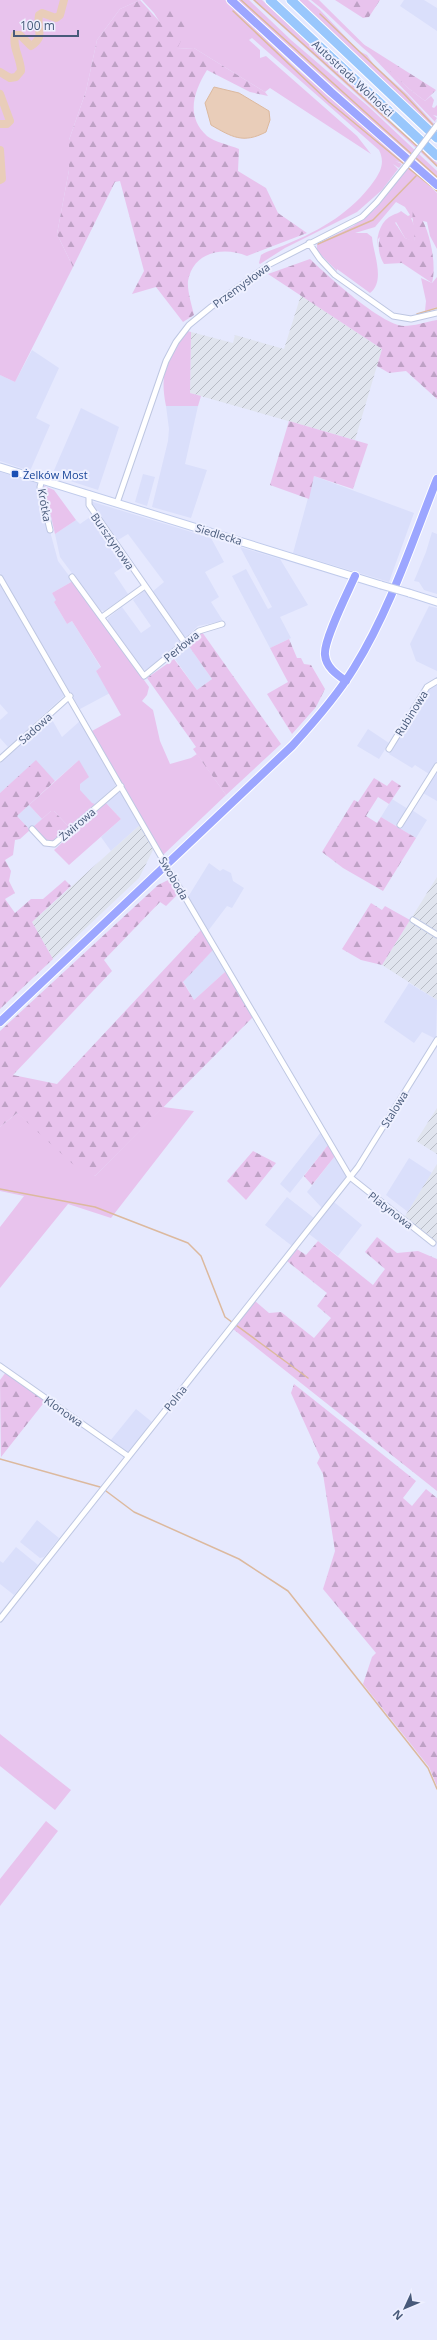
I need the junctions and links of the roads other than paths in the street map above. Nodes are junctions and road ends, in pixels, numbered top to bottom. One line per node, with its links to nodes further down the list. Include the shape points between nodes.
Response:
1 (231, 0): 7 (main road)
2 (270, 0): 6 (highway, Autostrada Wolności)
3 (291, 0): 5 (highway, Autostrada Wolności)
4 (437, 125): 8 (street, Przemysłowa, bridge, via 377,202 362,217)
5 (437, 138)
6 (437, 156)
7 (437, 185)
8 (309, 243): 9 (street, via 320,260 335,275 393,316 411,319); 14 (street, Przemysłowa, via 257,272 189,325 180,336 166,361)
9 (437, 313)
10 (0, 467): 12 (main road, Siedlecka)
11 (437, 479): 24 (main road, via 379,620)
12 (42, 480): 13 (main road, Siedlecka); 15 (street, Krótka, via 40,487)
13 (89, 494): 14 (main road, Siedlecka); 19 (street, Bursztynowa, via 89,505)
14 (117, 503): 16 (main road, Siedlecka)
15 (50, 530)
16 (355, 576): 20 (main road, Siedlecka, bridge); 24 (main road, via 325,648 327,664)
17 (72, 577): 21 (street)
18 (0, 578): 26 (street, Swoboda)
19 (145, 586): 21 (street); 23 (street, Bursztynowa)
20 (437, 602)
21 (102, 617): 23 (street, Perłowa, via 144,676)
22 (222, 624): 23 (street, Perłowa, via 199,631)
23 (185, 643)
24 (346, 681): 33 (main road, via 292,746)
25 (437, 681): 27 (street, Rubinowa, via 427,687)
26 (70, 696): 28 (street, Sadowa); 30 (street, Swoboda)
27 (389, 749)
28 (0, 759)
29 (437, 766): 31 (street)
30 (121, 786): 32 (street, Żwirowa, via 54,844 45,843); 33 (street, Swoboda)
31 (400, 825)
32 (32, 829)
33 (166, 865): 36 (main road); 38 (street, Swoboda)
34 (413, 920): 35 (street)
35 (437, 935)
36 (0, 1022)
37 (437, 1040): 38 (street, Stalowa)
38 (350, 1177): 39 (street, Platynowa); 41 (street, Polna)
39 (433, 1243)
40 (0, 1366): 41 (street, Klonowa)
41 (128, 1456): 42 (street, Polna)
42 (0, 1619)

